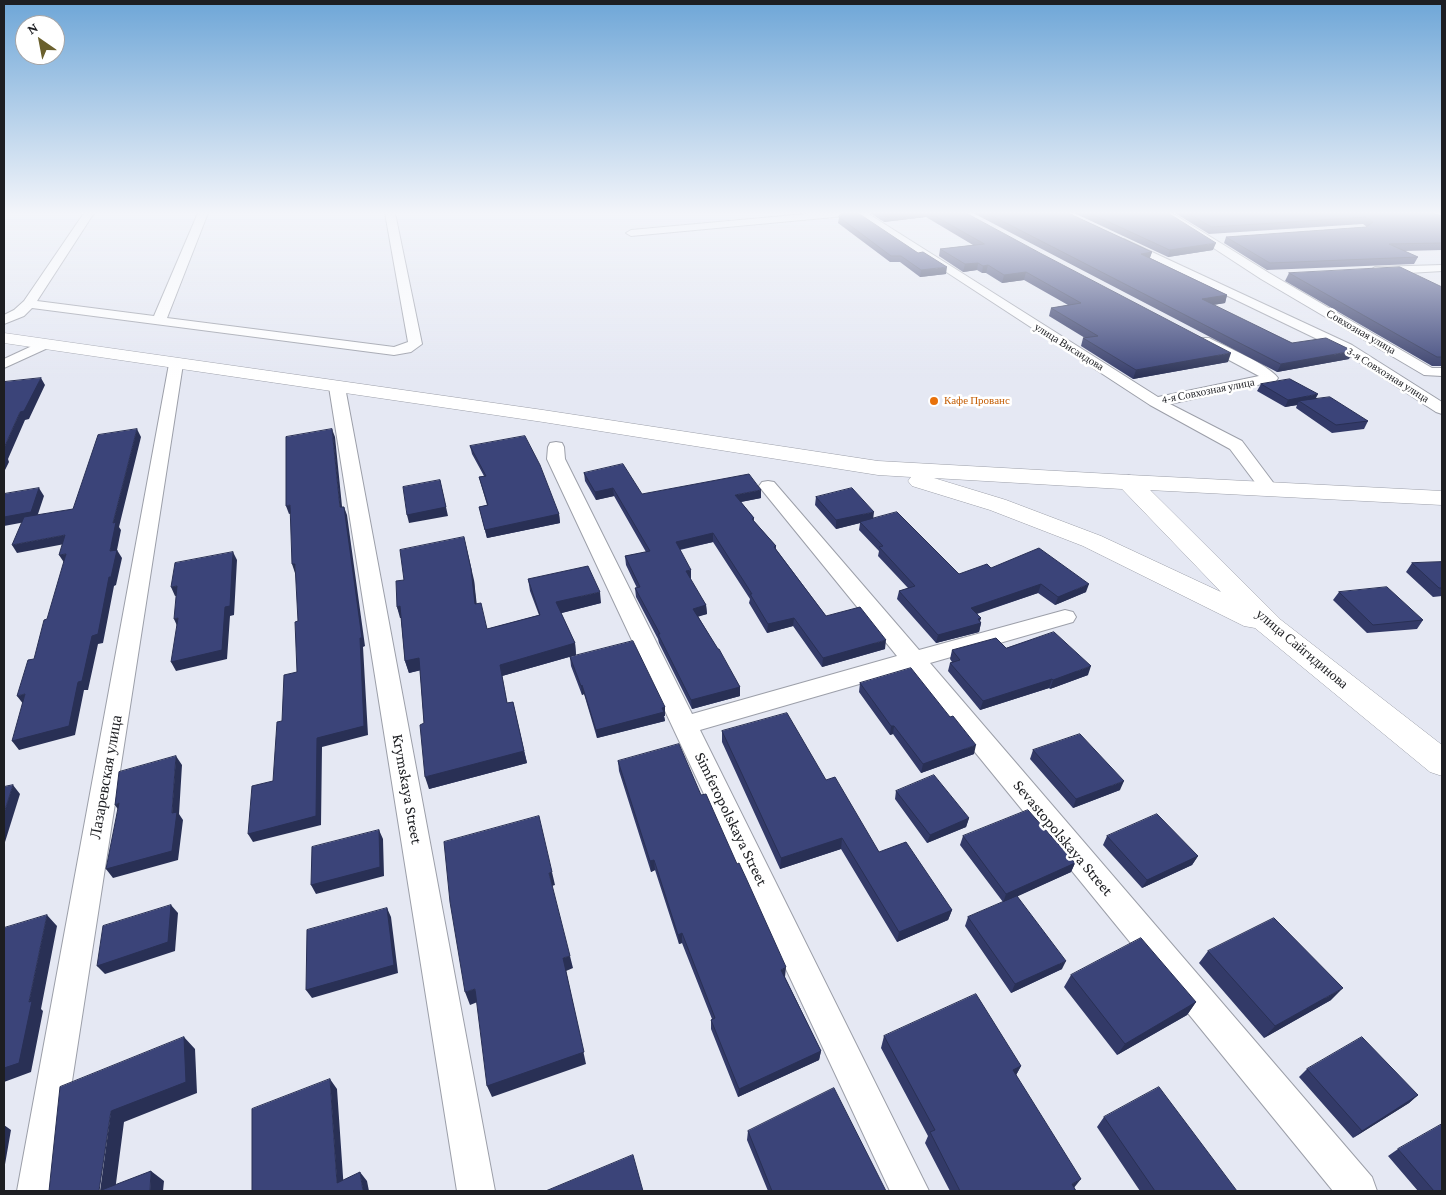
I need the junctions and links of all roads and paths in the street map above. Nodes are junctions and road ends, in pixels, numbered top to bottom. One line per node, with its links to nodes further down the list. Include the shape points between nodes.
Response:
1 (52, 269): 11 (street)
2 (180, 269): 13 (street)
3 (401, 269): 13 (street, via 415,344 406,349 394,351)
4 (948, 269): 21 (street, улица Висаидова)
5 (1181, 269): 22 (street, 3-я Совхозная улица, via 1347,348)
6 (1254, 269): 10 (street, Совхозная улица)
7 (1427, 269): 8 (street)
8 (1364, 272)
9 (1292, 275): 10 (street)
10 (1265, 276): 19 (street, Совхозная улица)
11 (29, 304): 12 (street); 13 (street)
12 (4, 320)
13 (159, 321)
14 (1190, 334): 21 (street, 4-я Совхозная улица, via 1271,378)
15 (4, 338): 16 (main road)
16 (45, 344): 17 (street); 18 (main road)
17 (4, 364)
18 (176, 364): 20 (main road); 34 (street, Лазаревская улица)
19 (1436, 372)
20 (337, 387): 24 (main road); 35 (street, Krymskaya Street)
21 (1155, 402): 27 (street, улица Висаидова, via 1236,445)
22 (1442, 408)
23 (556, 447): 32 (street, Simferopolskaya Street, via 556,459)
24 (878, 468): 25 (main road); 30 (main road, via 998,504 1092,541)
25 (1129, 482): 27 (main road); 30 (main road, улица Сайгидинова)
26 (768, 486): 31 (street, Sevastopolskaya Street)
27 (1269, 489): 28 (main road)
28 (1442, 498)
29 (1065, 617): 31 (street)
30 (1271, 627): 33 (main road, улица Сайгидинова)
31 (914, 660): 32 (street); 37 (street, Sevastopolskaya Street)
32 (685, 725): 36 (street, Simferopolskaya Street)
33 (1442, 763)
34 (36, 1191)
35 (476, 1191)
36 (910, 1191)
37 (1358, 1191)

